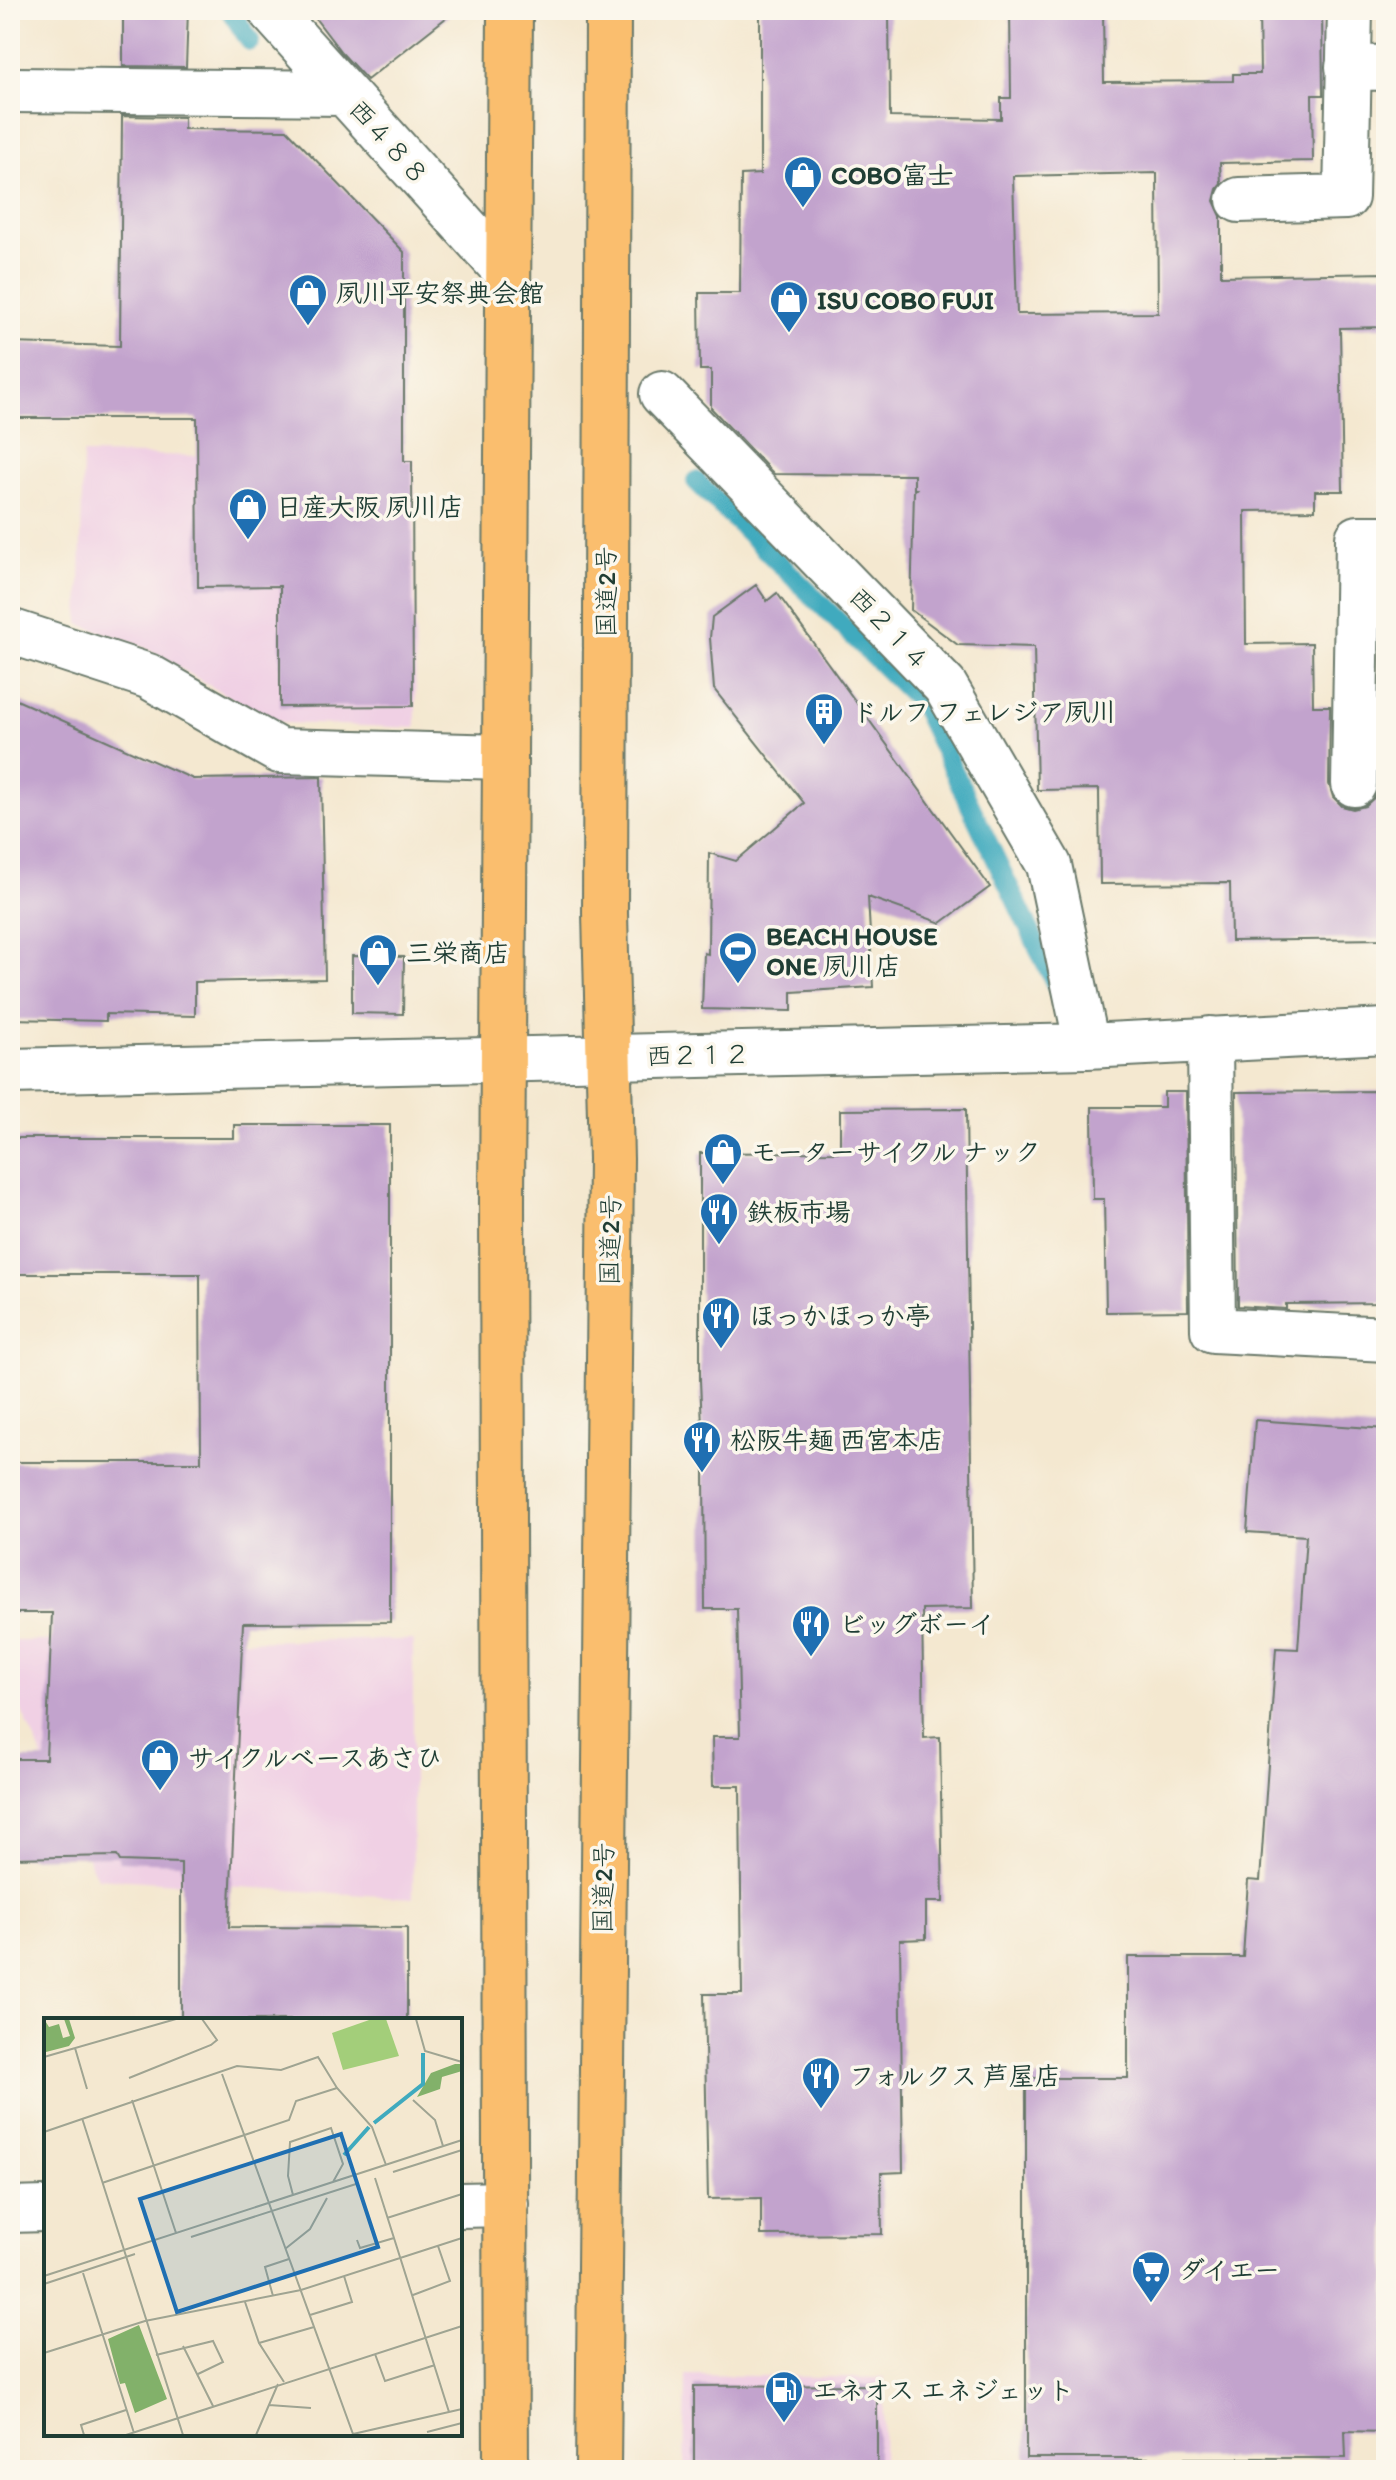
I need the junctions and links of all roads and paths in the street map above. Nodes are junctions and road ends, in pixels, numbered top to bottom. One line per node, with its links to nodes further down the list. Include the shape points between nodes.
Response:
1 (270, 10): 7 (street, 西４８８)
2 (510, 10): 9 (highway)
3 (608, 10): 18 (highway, 国道2号)
4 (1350, 10): 5 (street)
5 (1367, 68): 8 (street, via 1346,197)
6 (10, 90): 7 (street)
7 (345, 93): 9 (street, 西４８８)
8 (1239, 200)
9 (508, 274): 13 (highway)
10 (662, 394): 17 (street, 西２１４, via 945,686 1049,865)
11 (1386, 538): 14 (street, via 1358,538)
12 (10, 631): 13 (street, via 148,676 279,751)
13 (505, 757): 19 (highway)
14 (1354, 784)
15 (1386, 1031): 16 (street, 西２１２)
16 (1210, 1039): 17 (street, 西２１２); 21 (street, via 1213,1330)
17 (1087, 1046): 18 (street, 西２１２)
18 (608, 1057): 19 (street, 西２１２); 27 (highway, 国道2号)
19 (503, 1060): 20 (street, 西２１２); 22 (highway)
20 (10, 1071)
21 (1386, 1339)
22 (506, 2204): 23 (street); 26 (highway)
23 (462, 2205)
24 (44, 2209): 25 (street)
25 (10, 2210)
26 (506, 2470)
27 (598, 2470)

